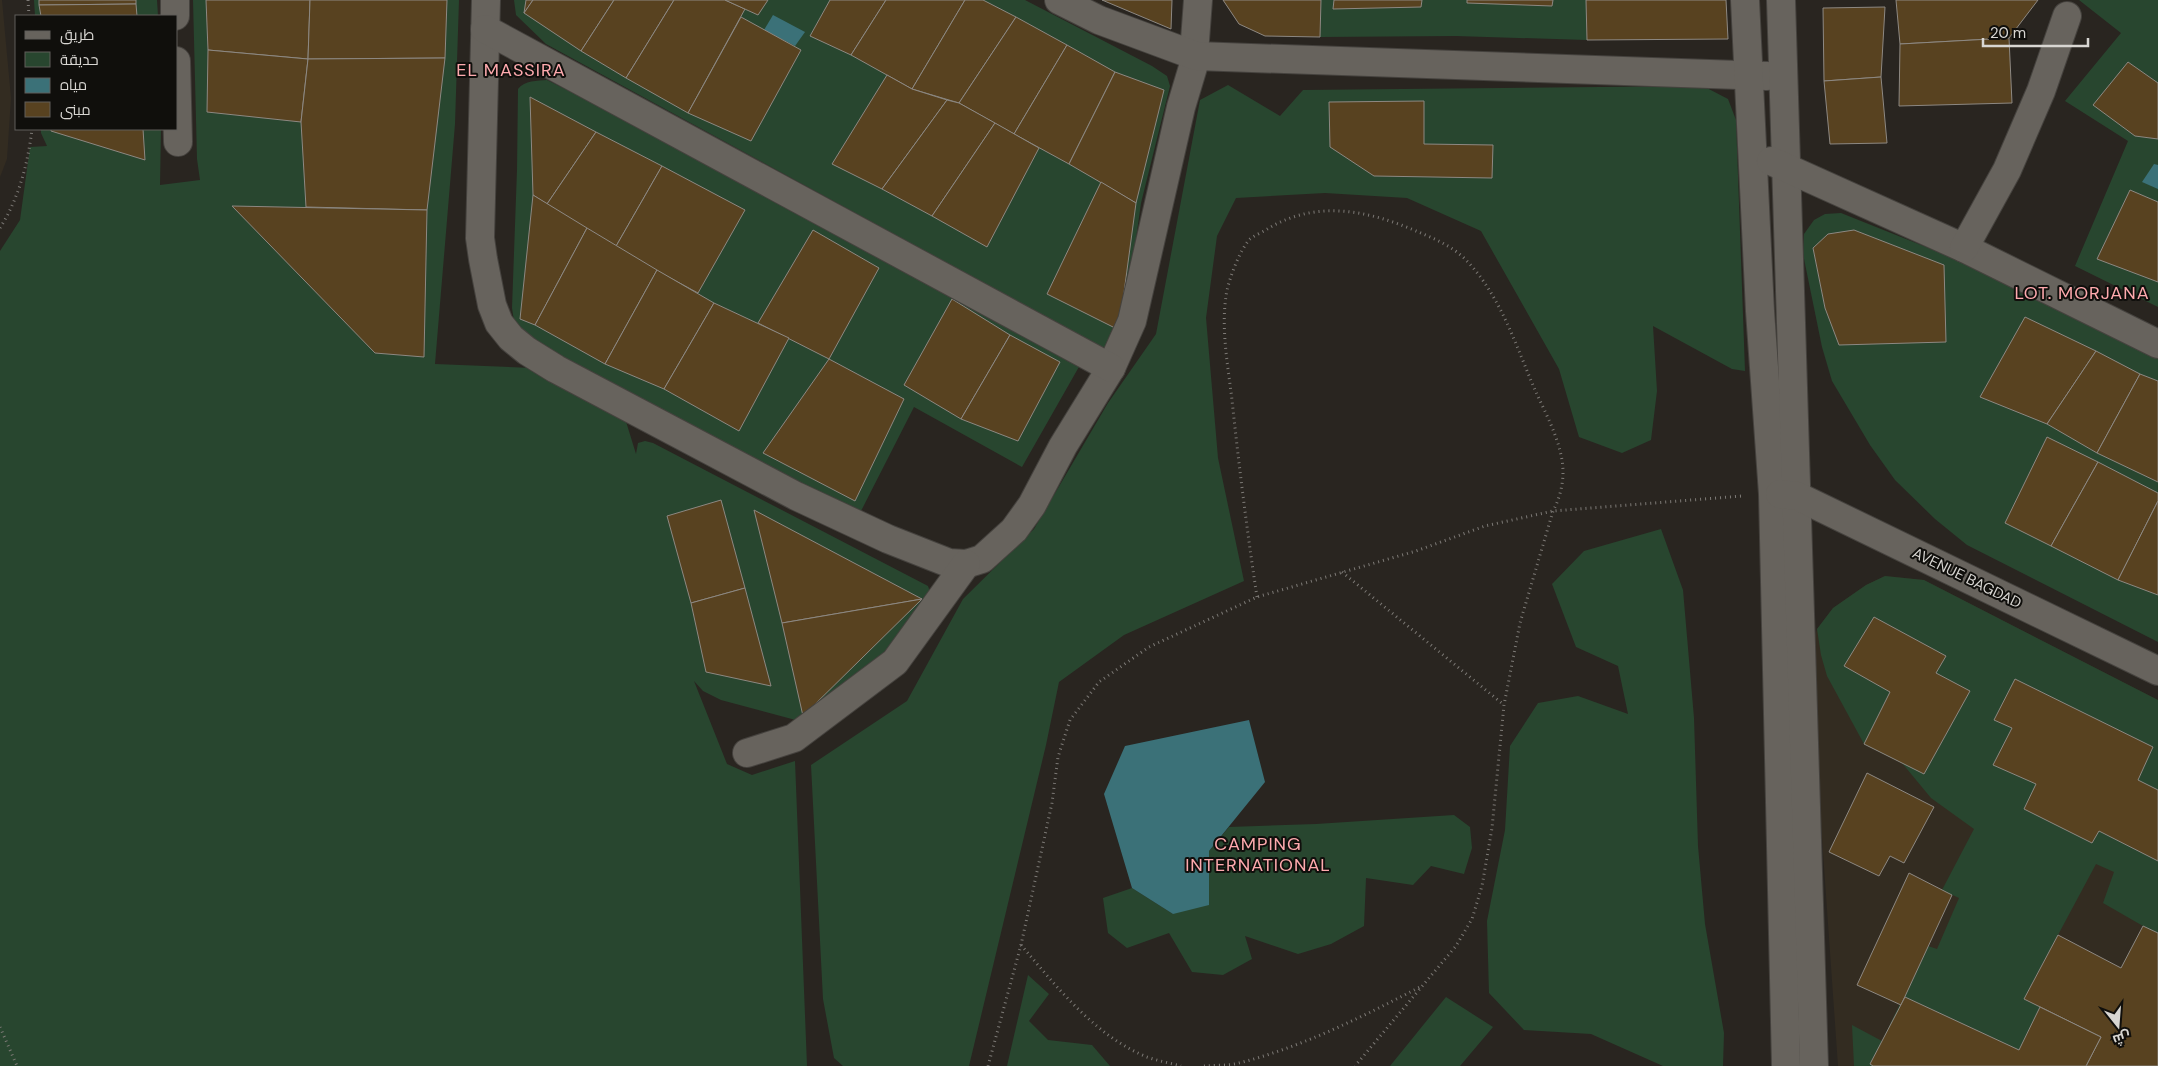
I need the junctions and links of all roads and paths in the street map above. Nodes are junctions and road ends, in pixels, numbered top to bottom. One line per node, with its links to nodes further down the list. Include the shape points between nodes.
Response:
1 (28, 0): 8 (path)
2 (175, 0): 9 (street)
3 (486, 0): 11 (street)
4 (1059, 0): 12 (street, via 1108,24)
5 (1198, 0): 12 (street)
6 (1745, 0): 13 (street)
7 (1781, 0): 14 (street)
8 (29, 15)
9 (175, 15)
10 (2067, 16): 21 (street, via 2041,91 2007,170)
11 (485, 28): 23 (street); 26 (street, via 480,238 492,305 499,323 511,338 556,369 796,496 888,539 949,563)
12 (1196, 56): 13 (street); 23 (street, via 1168,160 1132,321)
13 (1749, 76): 14 (street); 18 (street)
14 (1783, 77): 19 (street)
15 (32, 130): 20 (path, via 20,187)
16 (178, 130): 17 (street)
17 (178, 142)
18 (1753, 153): 19 (street); 24 (street, via 1760,311)
19 (1786, 168): 21 (street); 24 (street)
20 (0, 228)
21 (1964, 248): 22 (street)
22 (2158, 344)
23 (1112, 368): 26 (street, via 1014,530 982,559)
24 (1785, 495): 25 (path); 29 (street, AVENUE BAGDAD); 40 (street); 41 (street)
25 (1553, 511): 27 (path, via 1485,526 1416,551); 28 (path, via 1561,496 1562,460 1551,425 1506,323 1487,287 1465,258 1424,234 1366,214 1336,210 1286,218 1249,240 1232,271 1223,327); 30 (path, via 1520,623)
26 (966, 564): 31 (street, via 896,662 794,738)
27 (1342, 572): 28 (path); 30 (path)
28 (1257, 597): 32 (path, via 1149,648 1099,682 1070,720 1058,757 1052,803)
29 (2158, 671)
30 (1504, 704): 33 (path, via 1492,828 1482,886 1472,918 1456,946)
31 (747, 753)
32 (1020, 945): 36 (path); 37 (path, via 1062,992 1113,1038 1147,1057)
33 (1422, 986): 38 (path, via 1358,1020 1286,1048 1237,1063); 39 (path)
34 (0, 1027): 35 (path)
35 (17, 1066)
36 (988, 1066)
37 (1181, 1066)
38 (1204, 1066)
39 (1355, 1066)
40 (1786, 1066)
41 (1814, 1066)

